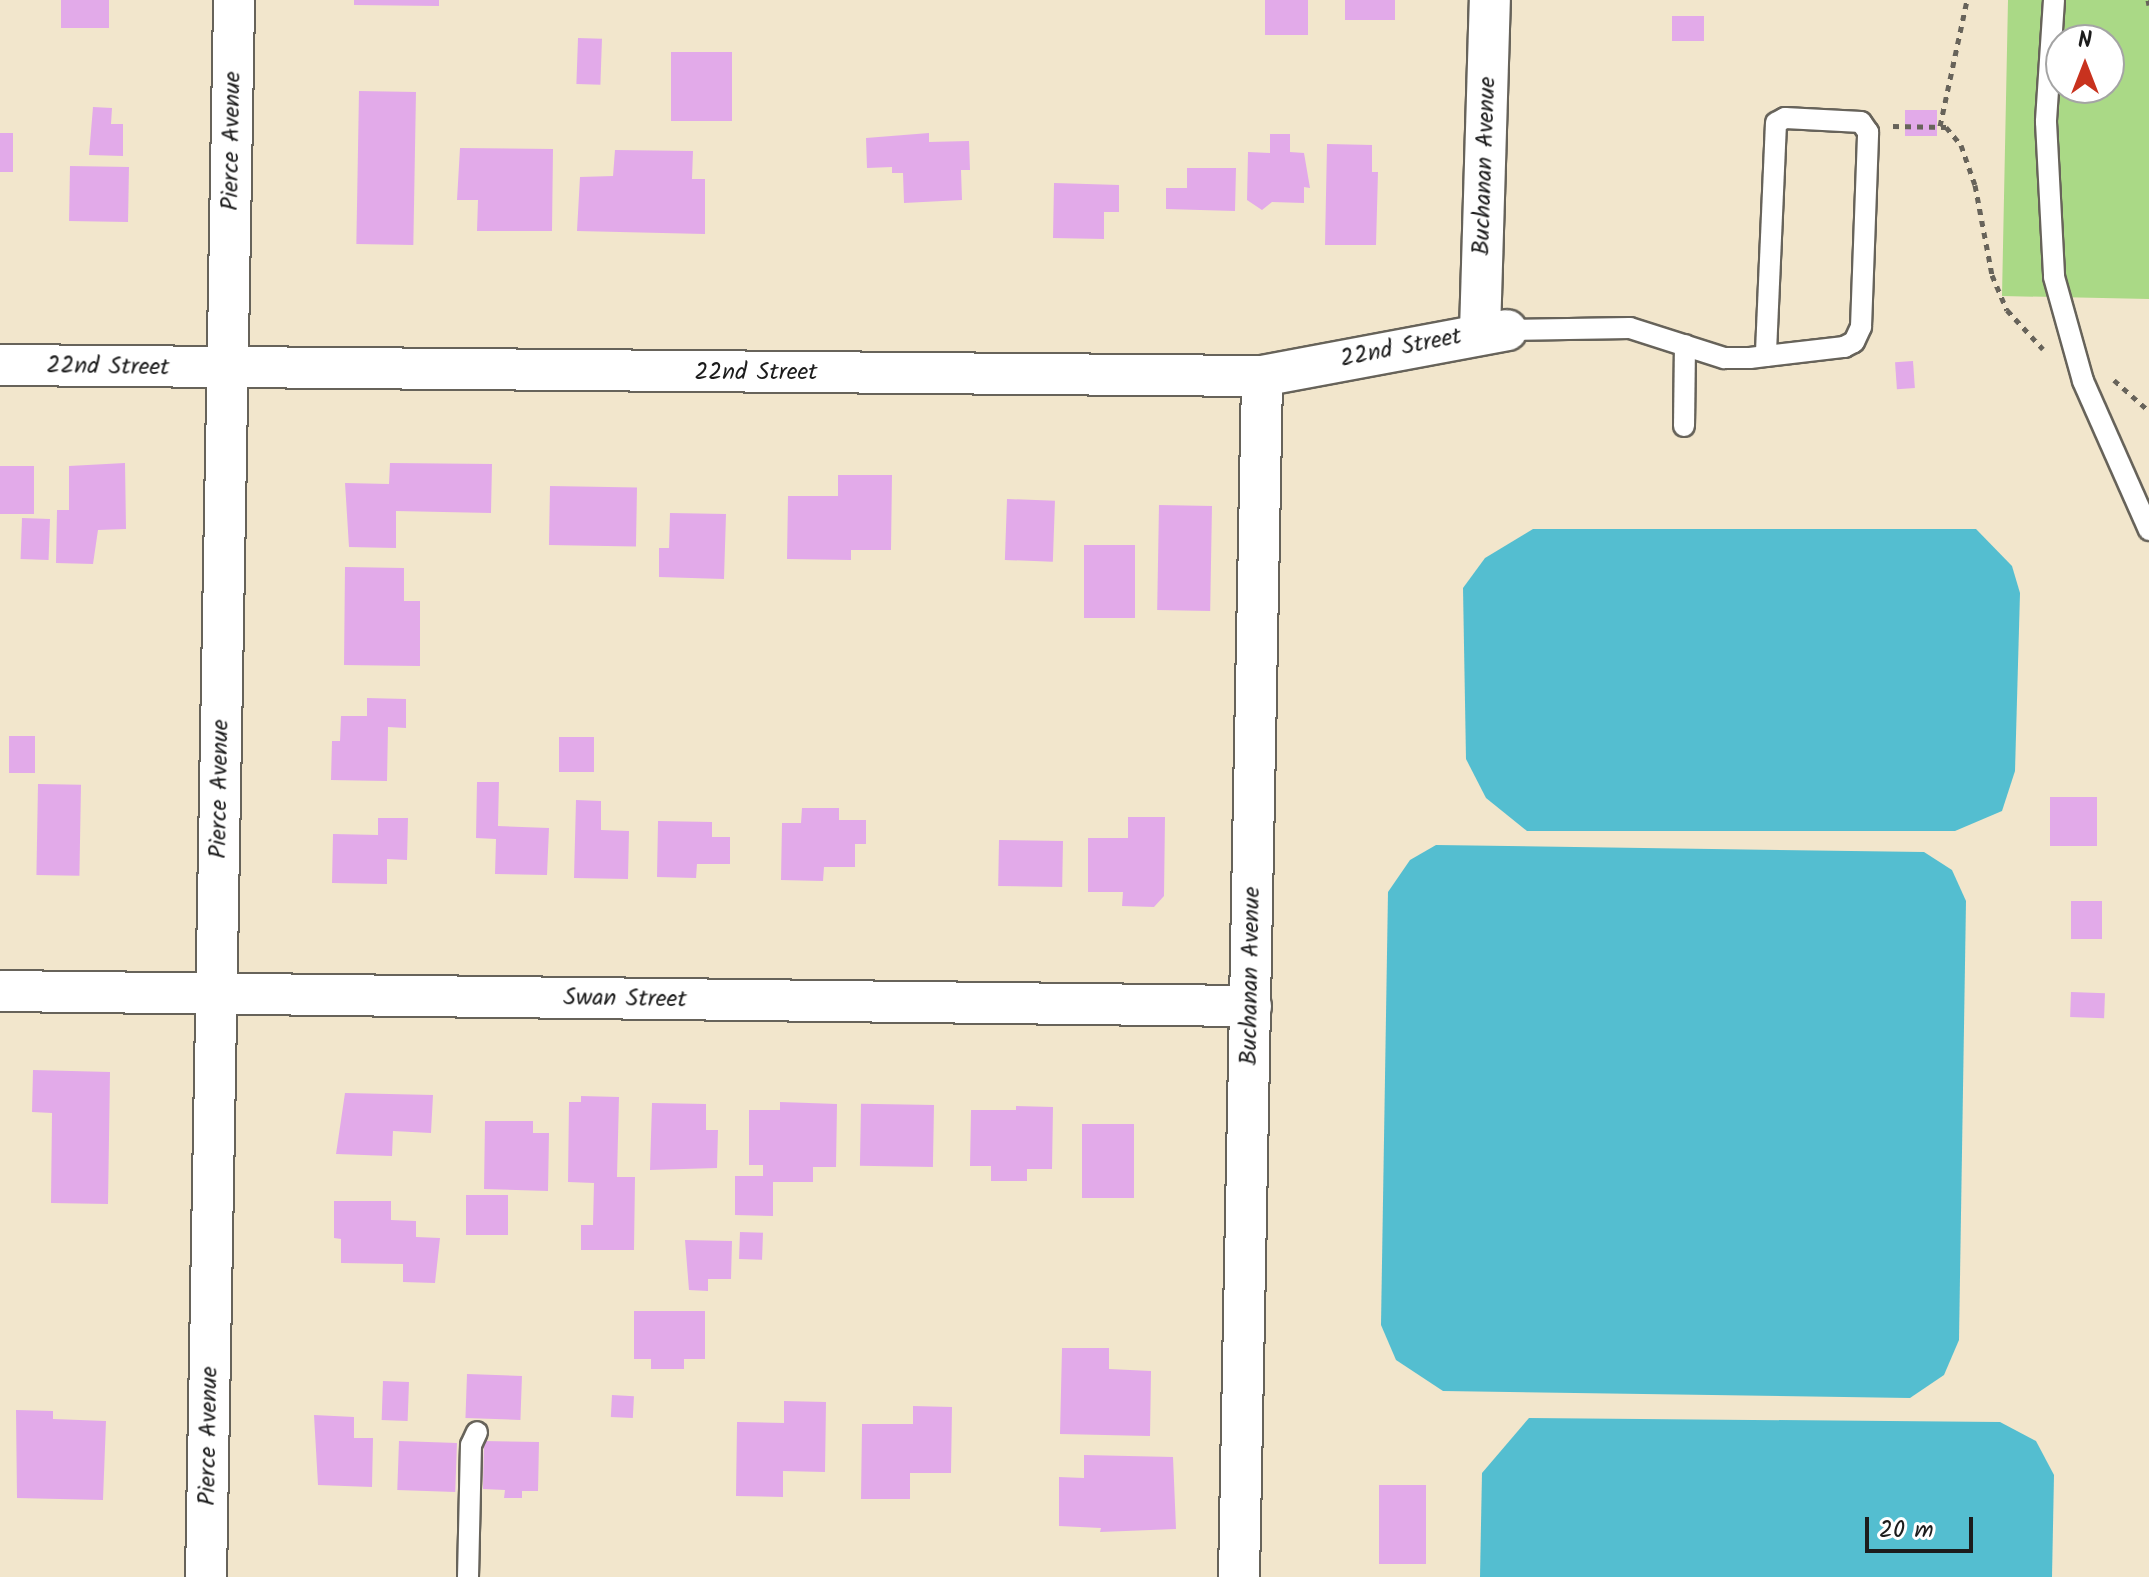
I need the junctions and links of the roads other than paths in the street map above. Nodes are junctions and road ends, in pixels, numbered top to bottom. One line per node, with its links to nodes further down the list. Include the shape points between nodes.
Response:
1 (234, 0): 8 (street, Pierce Avenue)
2 (1490, 0): 4 (street, Buchanan Avenue)
3 (2054, 0): 11 (lane, via 2046,122 2054,277 2083,381)
4 (1493, 331): 5 (lane, via 1606,325); 9 (street, 22nd Street)
5 (1685, 345): 6 (lane, via 1724,358); 10 (lane)
6 (1766, 356): 6 (lane, via 1844,347 1858,337 1868,132 1861,122 1785,118 1776,123)
7 (0, 365): 8 (street, 22nd Street)
8 (227, 370): 9 (street, 22nd Street); 13 (street, Pierce Avenue)
9 (1262, 376): 14 (street, Buchanan Avenue)
10 (1684, 426)
11 (2149, 530)
12 (0, 991): 13 (street, Swan Street)
13 (217, 995): 14 (street, Swan Street); 16 (street, Pierce Avenue)
14 (1251, 1006): 18 (street, Buchanan Avenue)
15 (477, 1432): 17 (lane, via 471,1445)
16 (206, 1577)
17 (468, 1577)
18 (1239, 1577)

